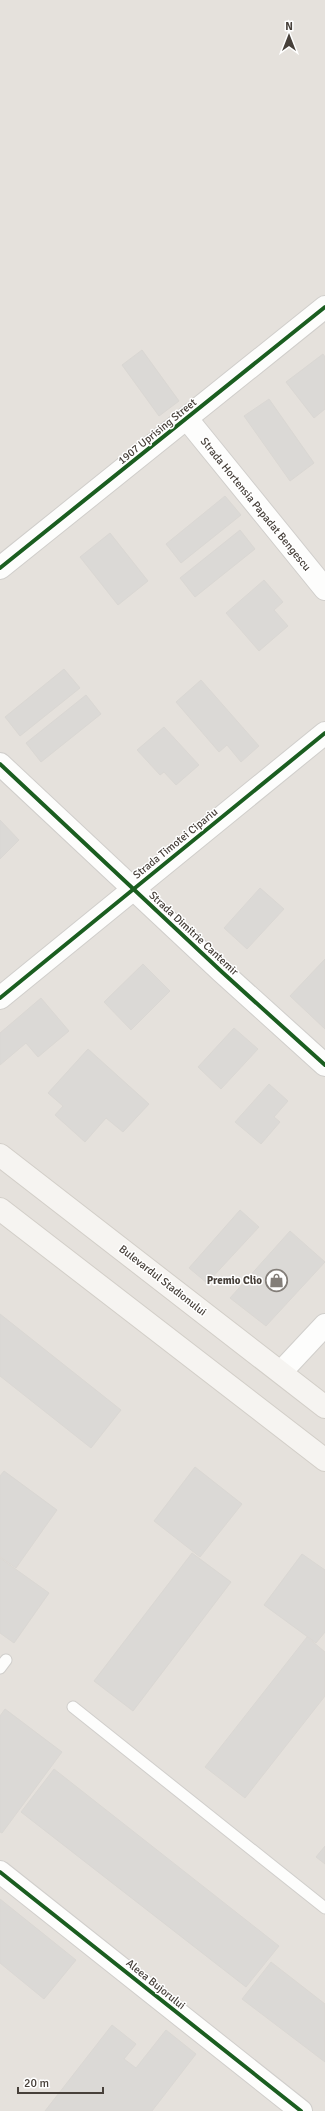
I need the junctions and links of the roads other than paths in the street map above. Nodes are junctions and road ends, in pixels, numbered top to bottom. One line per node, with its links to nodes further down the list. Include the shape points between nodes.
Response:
1 (325, 307): 2 (street, 1907 Uprising Street)
2 (187, 419): 3 (street, 1907 Uprising Street); 4 (street, Strada Hortensia Papadat Bengescu)
3 (0, 568)
4 (325, 589)
5 (325, 732): 7 (street, Strada Timotei Cipariu)
6 (0, 764): 7 (street, Strada Dimitrie Cantemir)
7 (134, 889): 8 (street, Strada Timotei Cipariu); 9 (street, Strada Dimitrie Cantemir)
8 (0, 998)
9 (325, 1065)
10 (0, 1154): 13 (main road, Bulevardul Stadionului)
11 (0, 1209): 15 (main road)
12 (325, 1325): 13 (street)
13 (281, 1372): 14 (main road, Bulevardul Stadionului)
14 (325, 1407)
15 (325, 1460)
16 (73, 1707): 18 (lane)
17 (0, 1872): 19 (street, Aleea Bujorului)
18 (325, 1908)
19 (301, 2111)

